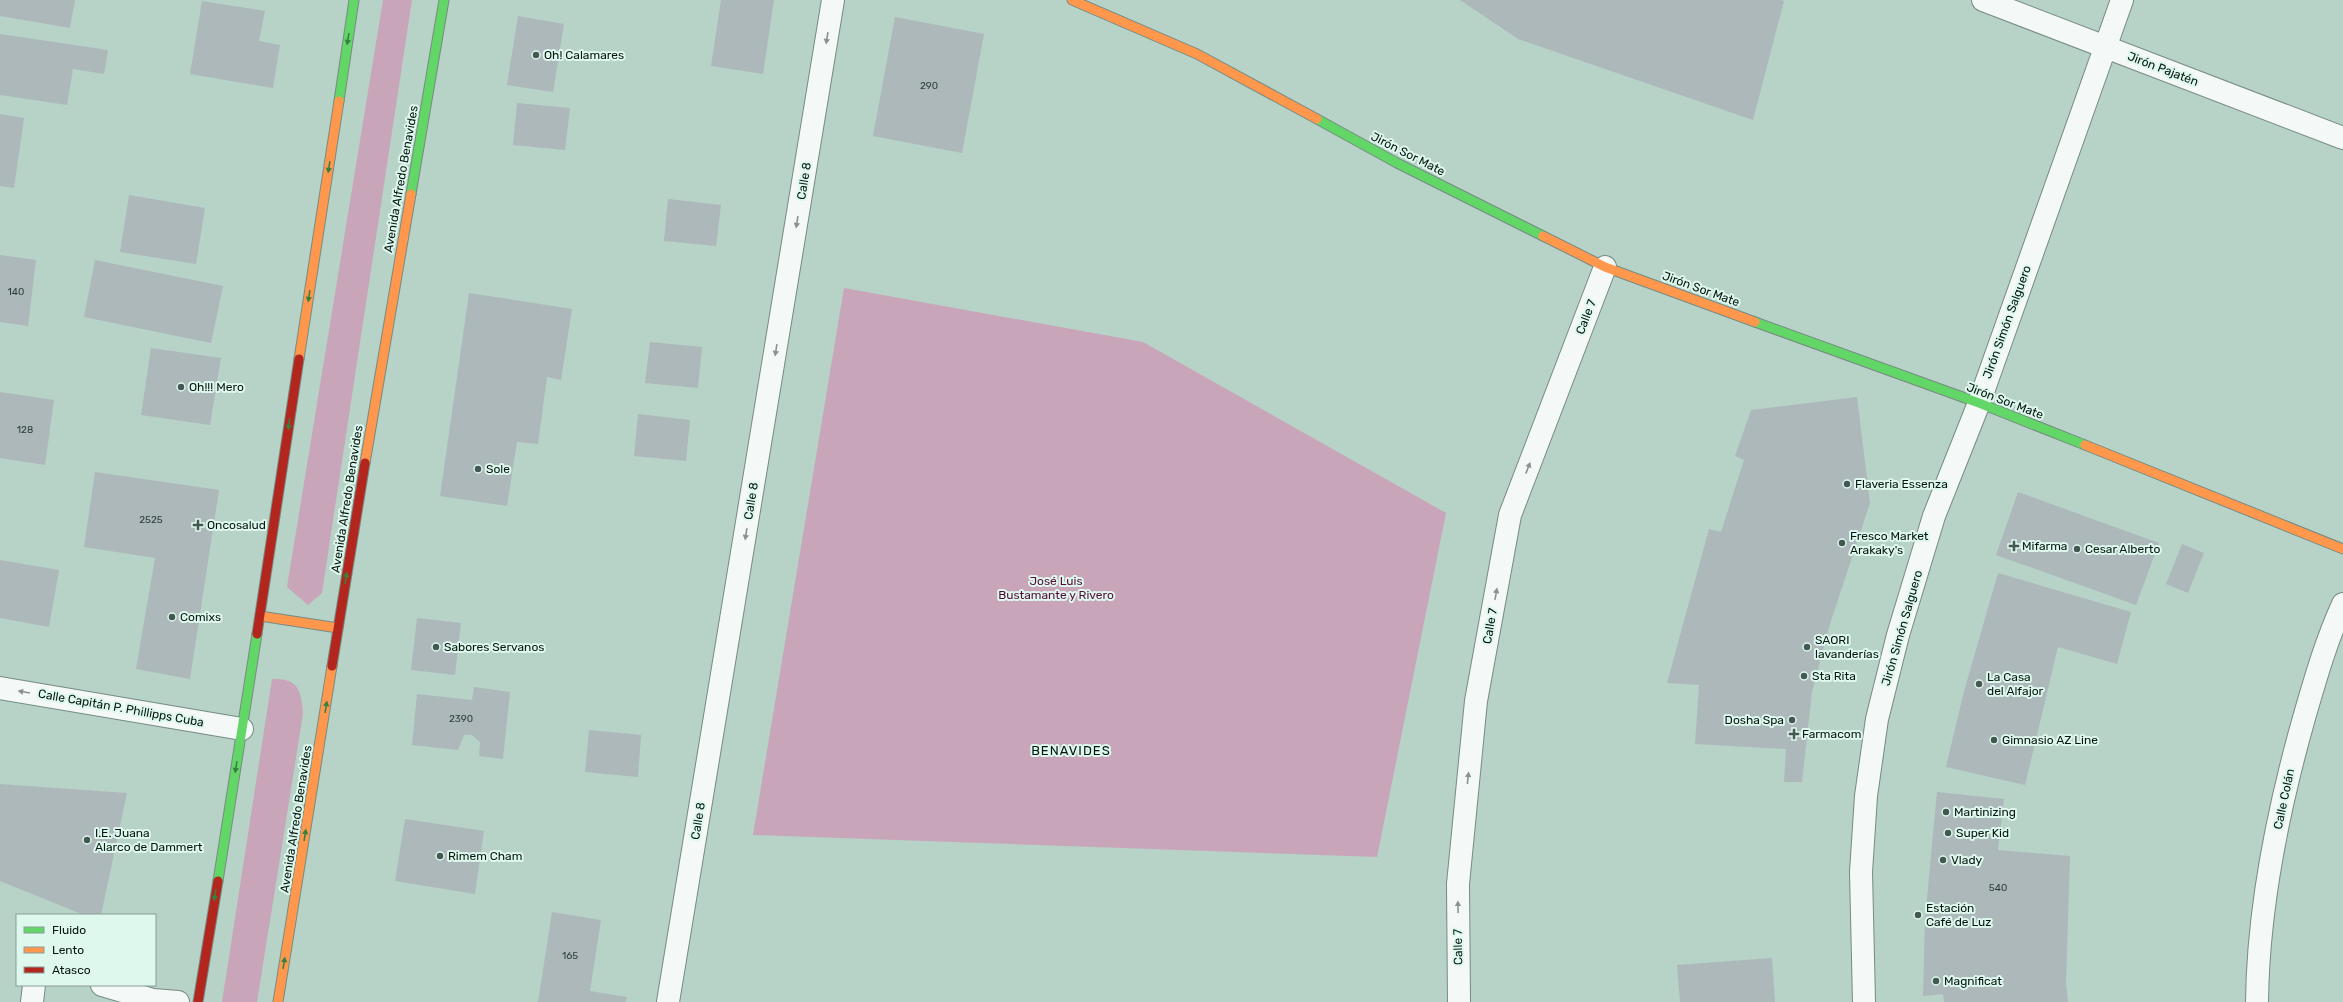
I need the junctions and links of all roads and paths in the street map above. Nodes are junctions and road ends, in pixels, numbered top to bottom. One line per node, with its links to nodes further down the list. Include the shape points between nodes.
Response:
1 (354, 0): 13 (main road, one-way to 13)
2 (444, 0): 14 (main road, Avenida Alfredo Benavides, one-way to 2)
3 (833, 0): 23 (street, Calle 8, one-way to 23)
4 (1072, 0): 9 (main road, Jirón Sor Mate, via 1197,54 1397,163)
5 (1983, 0): 7 (street, Jirón Pajatén)
6 (2122, 0): 7 (street, Jirón Simón Salguero)
7 (2105, 46): 8 (street, Jirón Pajatén); 10 (street, Jirón Simón Salguero)
8 (2343, 138)
9 (1605, 266): 10 (main road, Jirón Sor Mate); 24 (street, Calle 7, one-way to 9, via 1458,884 1476,701 1510,515)
10 (1979, 403): 11 (main road, Jirón Sor Mate); 25 (street, Jirón Simón Salguero, via 1934,516 1898,635 1877,718 1866,796 1861,872)
11 (2343, 550)
12 (2343, 604): 26 (street, Calle Colán, via 2317,671 2285,789 2265,904)
13 (260, 616): 14 (main road); 16 (main road)
14 (338, 628): 22 (main road, Avenida Alfredo Benavides, one-way to 14)
15 (0, 688): 16 (street, Calle Capitán P. Phillipps Cuba, one-way to 15)
16 (242, 728): 21 (main road, one-way to 21)
17 (34, 986): 19 (street)
18 (103, 991): 20 (street)
19 (32, 1002)
20 (178, 1002)
21 (198, 1002)
22 (278, 1002)
23 (668, 1002)
24 (1459, 1002)
25 (1864, 1002)
26 (2257, 1002)

